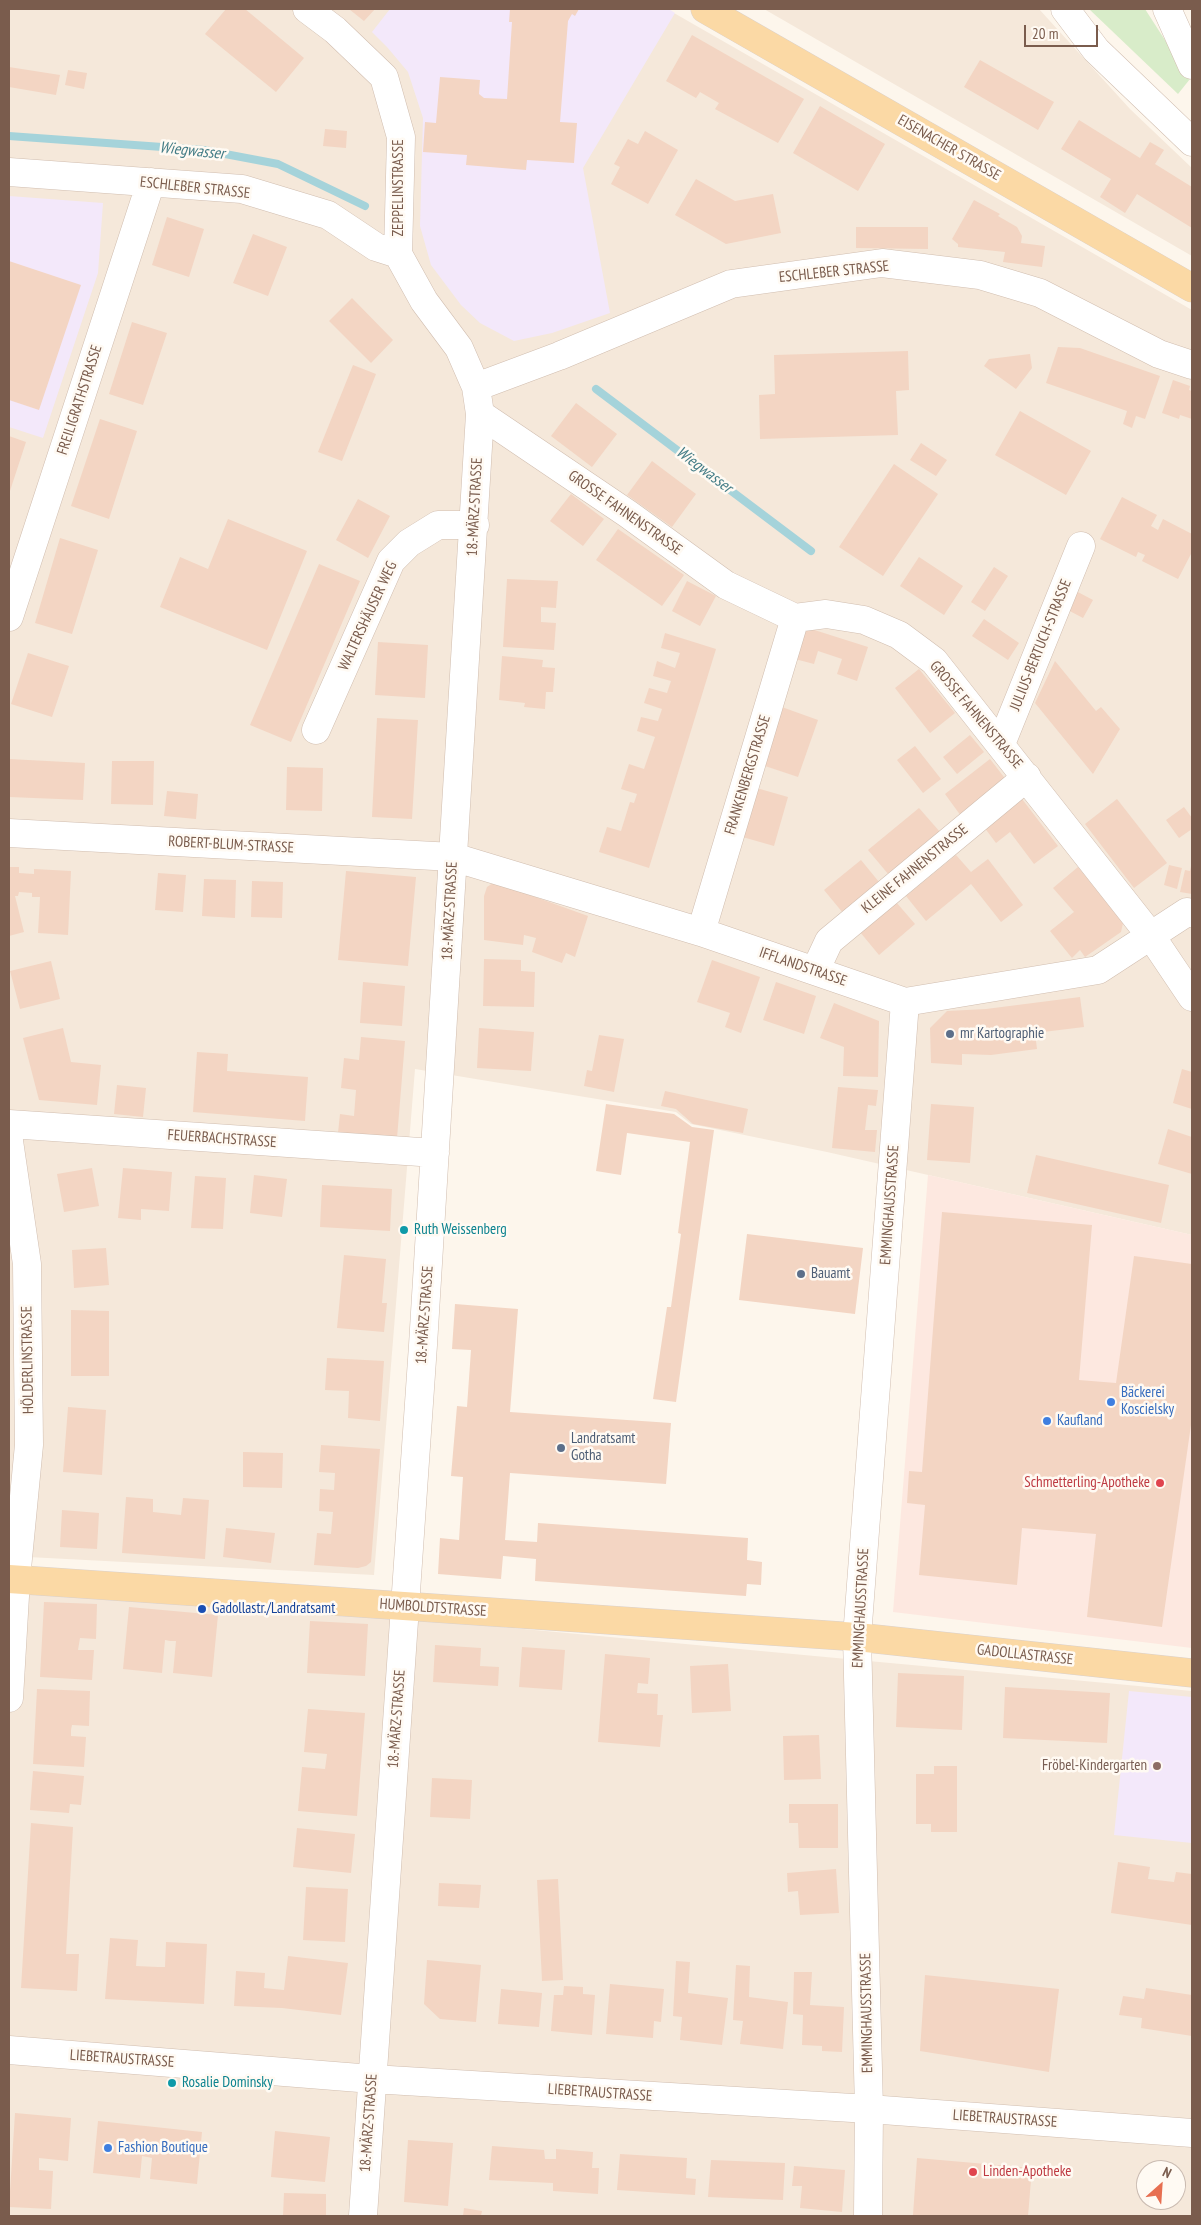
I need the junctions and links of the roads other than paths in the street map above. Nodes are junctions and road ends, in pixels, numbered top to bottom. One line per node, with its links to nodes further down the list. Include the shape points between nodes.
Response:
1 (307, 9): 9 (street, ZEPPELINSTRASSE, via 335,30 384,77 401,136)
2 (705, 9): 10 (main road, EISENACHER STRASSE)
3 (1065, 9): 6 (street, via 1096,50)
4 (1167, 9): 5 (street)
5 (1192, 65)
6 (1191, 139)
7 (9, 172): 8 (street, ESCHLEBER STRASSE)
8 (151, 182): 9 (street, ESCHLEBER STRASSE, via 242,189 328,215 376,247); 16 (street, FREILIGRATHSTRASSE)
9 (398, 254): 12 (street, 18.-MÄRZ-STRASSE, via 424,301 459,348)
10 (1192, 288)
11 (1192, 365): 12 (street, ESCHLEBER STRASSE, via 1159,354 1040,293 980,275 882,263 731,284)
12 (476, 387): 13 (street, 18.-MÄRZ-STRASSE)
13 (480, 414): 14 (street, 18.-MÄRZ-STRASSE); 17 (street, GROSSE FAHNENSTRASSE, via 726,585)
14 (475, 525): 18 (street, WALTERSHÄUSER WEG, via 438,525 409,543 391,561); 22 (street, 18.-MÄRZ-STRASSE)
15 (1081, 546): 19 (street, JULIUS-BERTUCH-STRASSE)
16 (9, 617)
17 (795, 618): 19 (street, GROSSE FAHNENSTRASSE, via 826,614 864,620 899,635 934,661); 24 (street, FRANKENBERGSTRASSE)
18 (316, 730)
19 (1001, 744): 20 (street, GROSSE FAHNENSTRASSE)
20 (1028, 777): 25 (street, GROSSE FAHNENSTRASSE); 26 (street, KLEINE FAHNENSTRASSE, via 828,941)
21 (9, 832): 22 (street, ROBERT-BLUM-STRASSE)
22 (453, 857): 24 (street, IFFLANDSTRASSE); 31 (street, 18.-MÄRZ-STRASSE)
23 (1192, 913): 25 (street, IFFLANDSTRASSE, via 1187,912)
24 (701, 932): 26 (street, IFFLANDSTRASSE)
25 (1151, 936): 27 (street, GROSSE FAHNENSTRASSE); 28 (street, IFFLANDSTRASSE, via 1098,970)
26 (815, 971): 28 (street, IFFLANDSTRASSE)
27 (1192, 997)
28 (905, 1002): 34 (street, EMMINGHAUSSTRASSE)
29 (9, 1124): 31 (street, FEUERBACHSTRASSE)
30 (9, 1141): 32 (street, HÖLDERLINSTRASSE, via 27,1264 29,1445)
31 (435, 1153): 33 (street, 18.-MÄRZ-STRASSE)
32 (13, 1579): 33 (main road, HUMBOLDTSTRASSE); 36 (street, HÖLDERLINSTRASSE)
33 (404, 1606): 34 (main road, HUMBOLDTSTRASSE); 38 (street, 18.-MÄRZ-STRASSE)
34 (857, 1637): 35 (main road, GADOLLASTRASSE); 39 (street, EMMINGHAUSSTRASSE)
35 (1192, 1673)
36 (9, 1698)
37 (9, 2050): 38 (street, LIEBETRAUSTRASSE)
38 (372, 2079): 39 (street, LIEBETRAUSTRASSE); 41 (street, 18.-MÄRZ-STRASSE)
39 (869, 2110): 40 (street, LIEBETRAUSTRASSE); 42 (street, EMMINGHAUSSTRASSE)
40 (1192, 2132)
41 (363, 2216)
42 (868, 2216)

